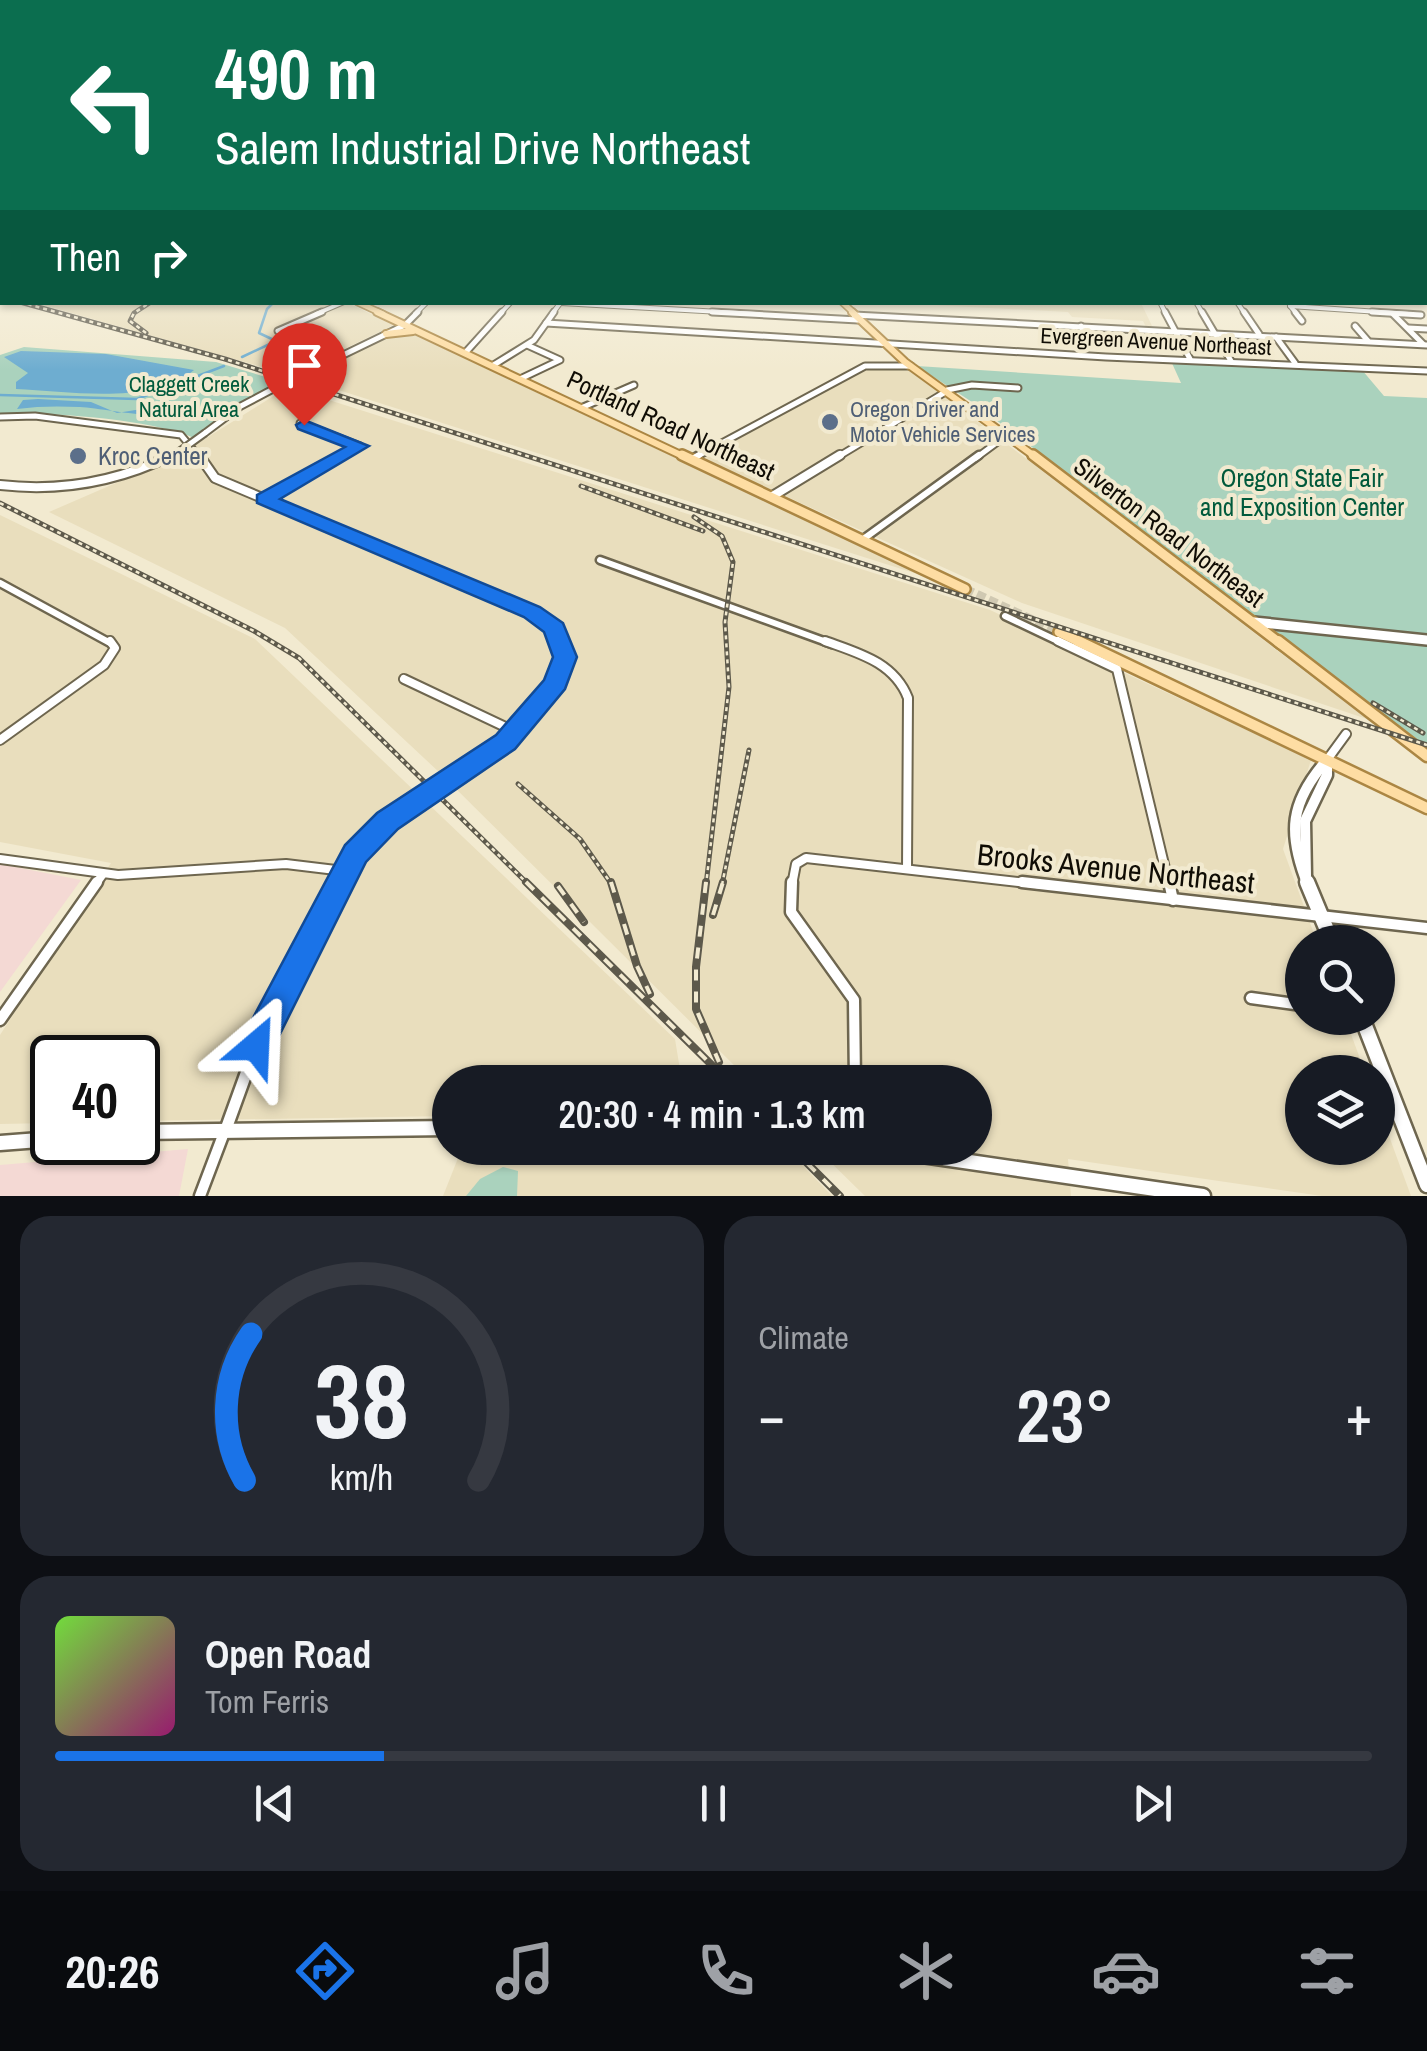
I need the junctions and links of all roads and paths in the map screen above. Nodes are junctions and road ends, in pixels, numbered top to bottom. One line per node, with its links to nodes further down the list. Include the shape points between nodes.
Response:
1 (337, 305): 25 (street)
2 (363, 305): 19 (main road, Portland Road Northeast)
3 (424, 305): 19 (street)
4 (508, 305): 37 (street)
5 (560, 305): 17 (street)
6 (636, 305): 15 (street)
7 (845, 305): 15 (main road, Silverton Road Northeast)
8 (1162, 305): 24 (street)
9 (1198, 305): 27 (street)
10 (1239, 305): 30 (street)
11 (1350, 305): 12 (street)
12 (1354, 310): 13 (street); 16 (street, via 1290,306)
13 (1393, 314): 14 (street); 22 (street)
14 (1421, 315)
15 (856, 318): 18 (street); 34 (main road, Silverton Road Northeast)
16 (1302, 322)
17 (546, 323): 34 (street, Evergreen Avenue Northeast); 35 (street)
18 (1011, 324): 20 (street); 29 (street)
19 (405, 325): 26 (main road, Portland Road Northeast); 28 (street)
20 (1081, 326): 24 (street); 32 (street, via 1086,341)
21 (1355, 326): 33 (street)
22 (1408, 328): 23 (street); 36 (street)
23 (1427, 329)
24 (1174, 330): 27 (street); 38 (street)
25 (278, 331)
26 (419, 332): 28 (main road); 37 (main road, Portland Road Northeast)
27 (1214, 332): 30 (street); 39 (street)
28 (386, 334): 53 (street, bridge, via 242,406 180,451 137,470 88,483)
29 (1015, 335)
30 (1260, 335): 31 (street)
31 (1275, 336): 33 (street); 40 (street)
32 (1078, 340)
33 (1368, 342): 36 (street)
34 (884, 344): 38 (street, Evergreen Avenue Northeast); 42 (main road, Silverton Road Northeast)
35 (526, 345): 41 (street); 44 (street, via 560,362)
36 (1426, 345)
37 (465, 353): 41 (main road, Portland Road Northeast)
38 (1190, 360): 39 (street, Evergreen Avenue Northeast)
39 (1232, 362): 40 (street, Evergreen Avenue Northeast)
40 (1296, 364): 43 (street, Evergreen Avenue Northeast)
41 (492, 366): 44 (main road, Portland Road Northeast)
42 (911, 366): 47 (main road, Silverton Road Northeast); 52 (street, via 865,366)
43 (1427, 371)
44 (520, 379): 48 (main road, Portland Road Northeast)
45 (634, 385): 48 (street)
46 (1018, 388): 47 (street)
47 (948, 390): 51 (main road, Silverton Road Northeast); 54 (street)
48 (582, 408): 52 (main road, Portland Road Northeast)
49 (0, 417): 55 (street, via 163,430 188,439 212,476)
50 (300, 424): 55 (street, via 360,446)
51 (1007, 435): 56 (street); 61 (main road, Silverton Road Northeast)
52 (691, 460): 54 (main road, Portland Road Northeast)
53 (0, 485)
54 (771, 498): 56 (main road, Portland Road Northeast)
55 (264, 499): 65 (street, via 549,623 565,649 564,666)
56 (862, 540): 59 (main road, Portland Road Northeast)
57 (600, 560): 72 (street, via 866,656 890,671 910,706)
58 (0, 583): 67 (street, via 115,648 104,665)
59 (965, 589)
60 (1005, 616): 76 (street, via 1118,670)
61 (1254, 622): 63 (main road); 68 (main road, Silverton Road Northeast)
62 (1059, 632): 69 (main road)
63 (1427, 640)
64 (404, 679): 65 (street)
65 (516, 732): 73 (street, via 388,821)
66 (1346, 734): 69 (street)
67 (0, 740)
68 (1427, 756)
69 (1326, 760): 70 (main road); 75 (main road, via 1328,776 1305,821)
70 (1427, 808)
71 (0, 859): 74 (street)
72 (906, 869): 76 (street, Brooks Avenue Northeast); 84 (street, Brooks Avenue Northeast, via 800,860 792,873 791,912 854,1000)
73 (344, 871): 74 (street, via 286,864); 86 (street, via 256,1046)
74 (102, 874): 82 (street)
75 (1306, 876): 77 (main road)
76 (1174, 900): 77 (street, Brooks Avenue Northeast)
77 (1322, 916): 78 (main road); 79 (street, Brooks Avenue Northeast)
78 (1325, 925)
79 (1427, 928)
80 (1251, 998): 81 (street)
81 (1285, 1003)
82 (0, 1020)
83 (1369, 1035): 91 (main road)
84 (855, 1065)
85 (432, 1128): 86 (main road)
86 (226, 1129): 87 (main road); 93 (street)
87 (160, 1131)
88 (30, 1140): 89 (main road)
89 (0, 1142)
90 (965, 1165): 92 (main road)
91 (1427, 1184)
92 (1088, 1188): 94 (main road)
93 (200, 1196)
94 (1203, 1196)

